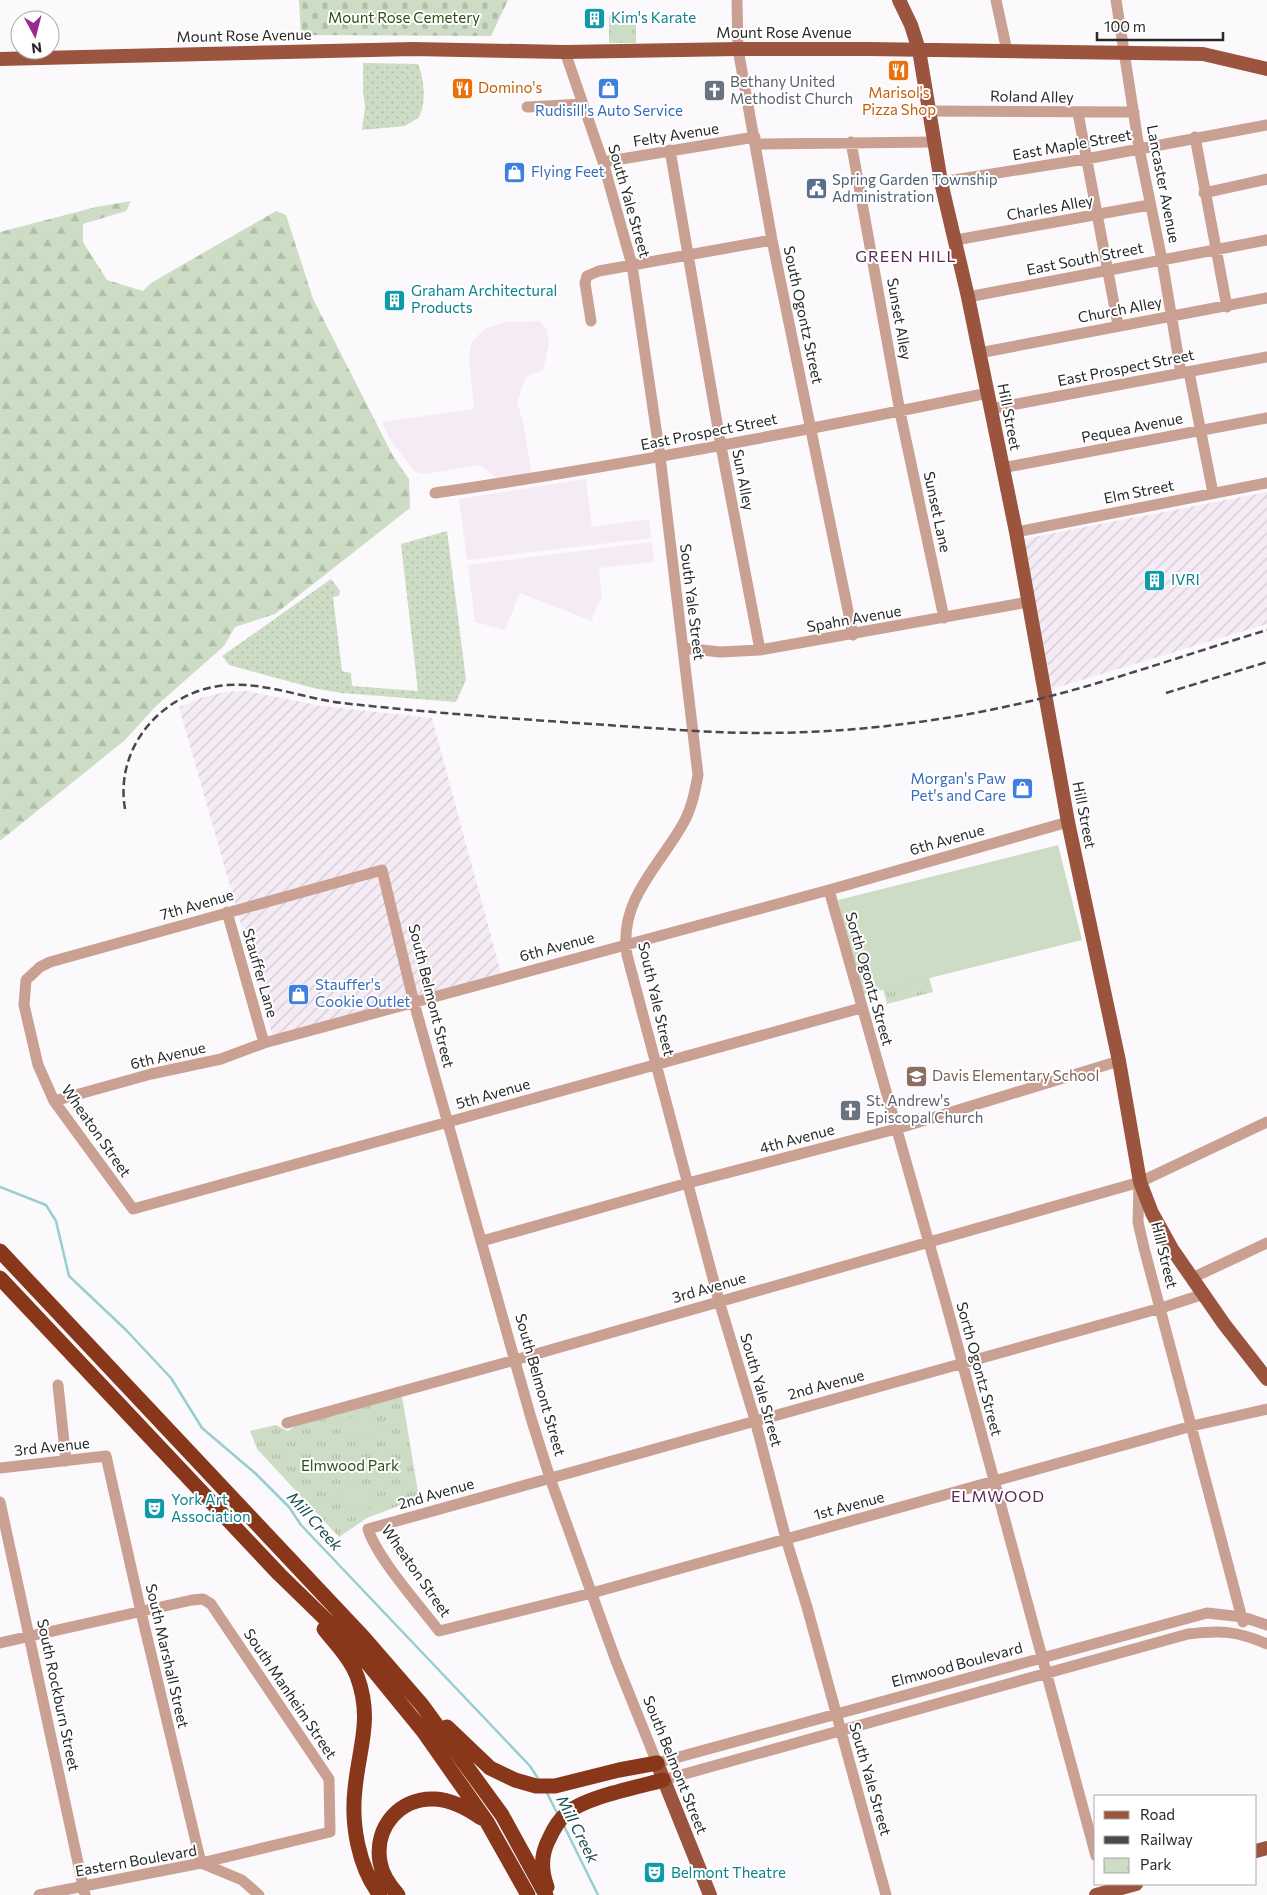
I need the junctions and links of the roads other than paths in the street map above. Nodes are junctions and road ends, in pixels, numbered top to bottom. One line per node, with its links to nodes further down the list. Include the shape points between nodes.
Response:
1 (737, 0): 5 (street, South Ogontz Street)
2 (899, 0): 6 (main road, Hill Street, via 912,25)
3 (996, 0): 7 (street)
4 (1116, 0): 9 (street, Lancaster Avenue)
5 (738, 48): 6 (main road, Mount Rose Avenue); 8 (main road, Mount Rose Avenue); 19 (street, South Ogontz Street)
6 (919, 50): 7 (main road, Mount Rose Avenue); 14 (main road, Hill Street)
7 (1007, 51): 9 (main road, Mount Rose Avenue)
8 (565, 52): 10 (main road, Mount Rose Avenue, via 413,49); 12 (street, South Yale Street)
9 (1122, 52): 11 (main road, Mount Rose Avenue, via 1203,54); 15 (street, Lancaster Avenue)
10 (0, 59)
11 (1267, 69)
12 (583, 104): 13 (street); 25 (street, South Yale Street)
13 (527, 107)
14 (930, 111): 16 (street, Roland Alley); 21 (main road, Hill Street)
15 (1134, 112): 16 (street, Roland Alley); 22 (street, Lancaster Avenue)
16 (1078, 113): 24 (street)
17 (1267, 125): 18 (street, East Maple Street)
18 (1195, 137): 22 (street, East Maple Street); 28 (street)
19 (755, 141): 20 (street); 23 (street, Felty Avenue); 31 (street, South Ogontz Street)
20 (851, 142): 21 (street); 50 (street, Sunset Alley)
21 (935, 142): 27 (main road, Hill Street)
22 (1139, 148): 24 (street, East Maple Street); 29 (street, Lancaster Avenue)
23 (670, 150): 25 (street, Felty Avenue); 35 (street, Sun Alley)
24 (1086, 159): 27 (street, East Maple Street); 30 (street)
25 (603, 162): 37 (street, South Yale Street)
26 (1267, 179): 28 (street)
27 (941, 182): 32 (main road, Hill Street)
28 (1204, 192): 34 (street)
29 (1149, 205): 30 (street, Charles Alley); 36 (street, Lancaster Avenue)
30 (1098, 215): 32 (street, Charles Alley); 38 (street)
31 (772, 240): 35 (street); 52 (street, South Ogontz Street)
32 (956, 240): 39 (main road, Hill Street)
33 (1267, 240): 34 (street, East South Street)
34 (1216, 250): 36 (street, East South Street); 41 (street)
35 (687, 256): 37 (street); 54 (street, Sun Alley)
36 (1162, 260): 38 (street, East South Street); 42 (street, Lancaster Avenue)
37 (632, 265): 43 (street, via 588,276 585,283); 55 (street, South Yale Street)
38 (1109, 270): 39 (street, East South Street); 44 (street)
39 (968, 297): 45 (main road, Hill Street)
40 (1267, 298): 41 (street, Church Alley)
41 (1227, 307): 42 (street, Church Alley)
42 (1171, 315): 44 (street, Church Alley); 47 (street, Lancaster Avenue)
43 (591, 321)
44 (1118, 325): 45 (street, Church Alley)
45 (980, 353): 48 (main road, Hill Street)
46 (1267, 357): 47 (street, East Prospect Street)
47 (1185, 373): 49 (street, East Prospect Street); 53 (street, Lancaster Avenue)
48 (988, 393): 49 (main road, Hill Street); 50 (street, East Prospect Street)
49 (990, 409): 56 (main road, Hill Street)
50 (900, 412): 52 (street, East Prospect Street); 62 (street, Sunset Lane)
51 (1267, 418): 53 (street, Pequea Avenue)
52 (811, 428): 54 (street, East Prospect Street); 63 (street, South Ogontz Street)
53 (1200, 430): 56 (street, Pequea Avenue); 59 (street, Lancaster Avenue)
54 (721, 446): 55 (street, East Prospect Street); 65 (street, Sun Alley)
55 (660, 456): 58 (street, East Prospect Street); 64 (street, South Yale Street)
56 (1002, 468): 60 (main road, Hill Street)
57 (1267, 483): 59 (street, Elm Street)
58 (435, 493)
59 (1213, 493): 60 (street, Elm Street)
60 (1016, 532): 61 (main road, Hill Street)
61 (1028, 602): 62 (street, Spahn Avenue); 66 (main road, Hill Street)
62 (944, 618): 63 (street, Spahn Avenue)
63 (853, 635): 65 (street, Spahn Avenue)
64 (684, 648): 65 (street, Spahn Avenue, via 720,652); 70 (street, South Yale Street, via 698,774 693,800 685,821 638,891 631,908)
65 (760, 650)
66 (1068, 822): 68 (street, 6th Avenue); 75 (main road, Hill Street)
67 (382, 870): 69 (street, 7th Avenue); 72 (street, South Belmont Street)
68 (829, 890): 70 (street, 6th Avenue); 73 (street, Sorth Ogontz Street)
69 (227, 912): 71 (street, 7th Avenue, via 50,962); 74 (street, Stauffer Lane)
70 (626, 944): 72 (street, 6th Avenue); 76 (street, South Yale Street)
71 (26, 980): 77 (street, Wheaton Street, via 24,1005 38,1065)
72 (414, 1003): 74 (street, 6th Avenue); 79 (street, South Belmont Street)
73 (862, 1008): 76 (street, 5th Avenue); 80 (street, Sorth Ogontz Street)
74 (264, 1043): 77 (street, 6th Avenue, via 221,1058)
75 (1119, 1061): 80 (street, 4th Avenue); 81 (main road, Hill Street)
76 (656, 1064): 79 (street, 5th Avenue); 82 (street, South Yale Street)
77 (54, 1101): 83 (street, Wheaton Street)
78 (1267, 1122): 81 (street, 3rd Avenue)
79 (447, 1123): 83 (street, 5th Avenue); 84 (street, South Belmont Street)
80 (896, 1129): 82 (street, 4th Avenue); 85 (street, Sorth Ogontz Street)
81 (1140, 1182): 85 (street, 3rd Avenue); 89 (main road, via 1165,1237); 92 (street, Hill Street, via 1138,1222)
82 (688, 1183): 84 (street, 4th Avenue); 91 (street, South Yale Street)
83 (132, 1209)
84 (482, 1241): 93 (street, South Belmont Street)
85 (929, 1243): 91 (street, 3rd Avenue); 94 (street, Sorth Ogontz Street)
86 (1267, 1243): 89 (street)
87 (0, 1251): 121 (highway, via 358,1631)
88 (0, 1278): 109 (highway)
89 (1192, 1278): 90 (main road)
90 (1204, 1294): 92 (street, 2nd Avenue); 95 (main road)
91 (719, 1301): 93 (street, 3rd Avenue); 98 (street, South Yale Street)
92 (1160, 1308): 94 (street, 2nd Avenue); 100 (street, Hill Street)
93 (516, 1360): 99 (street, 3rd Avenue); 104 (street, South Belmont Street)
94 (961, 1364): 98 (street, 2nd Avenue); 105 (street, Sorth Ogontz Street)
95 (1267, 1379)
96 (58, 1385): 102 (street)
97 (1267, 1409): 100 (street, 1st Avenue)
98 (755, 1420): 104 (street, 2nd Avenue); 108 (street, South Yale Street)
99 (287, 1423)
100 (1192, 1426): 105 (street, 1st Avenue); 112 (street, Hill Street)
101 (106, 1456): 102 (street, 3rd Avenue); 111 (street, South Marshall Street)
102 (66, 1461): 103 (street, 3rd Avenue)
103 (0, 1468)
104 (550, 1478): 107 (street, 2nd Avenue); 110 (street, South Belmont Street)
105 (994, 1482): 108 (street, 1st Avenue); 119 (street, Sorth Ogontz Street)
106 (0, 1502): 116 (street, South Rockburn Street)
107 (368, 1529): 114 (street, Wheaton Street, via 400,1580)
108 (786, 1539): 110 (street, 1st Avenue); 122 (street, South Yale Street)
109 (279, 1574): 126 (highway, via 356,1649 423,1731); 134 (highway, via 348,1659 357,1676 365,1734 354,1814 363,1862)
110 (592, 1593): 114 (street, 1st Avenue); 124 (street, South Belmont Street)
111 (141, 1612): 116 (street); 128 (street, South Marshall Street); 128 (street, South Manheim Street, via 203,1599 211,1604 329,1779 330,1832)
112 (1243, 1617): 113 (street, Elmwood Boulevard); 115 (street, Hill Street); 119 (street, Elmwood Boulevard, via 1207,1613)
113 (1267, 1625)
114 (439, 1631)
115 (1243, 1634): 118 (street, Elmwood Boulevard); 120 (street, Elmwood Boulevard, via 1220,1630 1188,1634)
116 (30, 1636): 117 (street); 130 (street, South Rockburn Street)
117 (0, 1642)
118 (1267, 1644)
119 (1041, 1657): 120 (street, Sorth Ogontz Street); 122 (street, Elmwood Boulevard)
120 (1045, 1674): 123 (street, Elmwood Boulevard); 127 (street, Sorth Ogontz Street)
121 (408, 1689): 124 (highway, via 490,1768 515,1780 536,1786 555,1786); 137 (highway, via 502,1815)
122 (836, 1714): 123 (street, South Yale Street); 124 (street, Elmwood Boulevard)
123 (840, 1730): 125 (street, Elmwood Boulevard); 140 (street, South Yale Street)
124 (657, 1763): 125 (main road, South Belmont Street)
125 (663, 1780): 138 (highway, via 603,1796 566,1813 543,1854 543,1874); 139 (main road, South Belmont Street)
126 (487, 1822): 135 (highway, via 454,1802 434,1799 401,1806 383,1830 380,1846 380,1862 387,1883); 136 (highway)
127 (1094, 1849)
128 (200, 1863): 130 (street, Eastern Boulevard); 133 (street, Eastern Boulevard, via 242,1880)
129 (1131, 1885): 131 (main road)
130 (84, 1890): 132 (street, Eastern Boulevard)
131 (1103, 1891)
132 (39, 1895)
133 (259, 1895)
134 (380, 1895)
135 (398, 1895)
136 (528, 1895)
137 (546, 1895)
138 (551, 1895)
139 (710, 1895)
140 (886, 1895)

